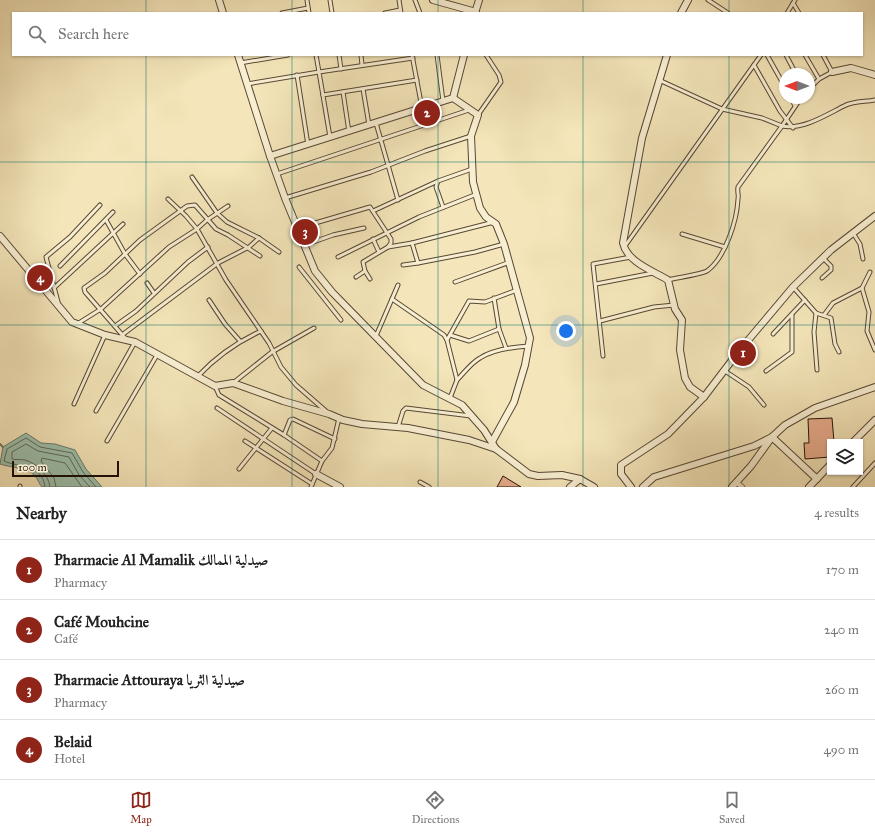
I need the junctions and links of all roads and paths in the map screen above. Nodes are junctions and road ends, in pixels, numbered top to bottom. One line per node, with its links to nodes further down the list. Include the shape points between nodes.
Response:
1 (219, 0): 13 (street)
2 (307, 0): 11 (lane)
3 (330, 0): 16 (lane)
4 (399, 0): 12 (lane)
5 (415, 0): 17 (lane)
6 (433, 0): 18 (street)
7 (479, 0): 18 (street)
8 (688, 0): 19 (street)
9 (708, 0): 20 (lane)
10 (794, 2): 21 (lane); 22 (lane)
11 (308, 8): 14 (lane); 15 (lane)
12 (400, 11)
13 (223, 12)
14 (287, 12)
15 (309, 12)
16 (332, 12)
17 (420, 12)
18 (476, 12)
19 (682, 12)
20 (726, 12)
21 (788, 12)
22 (799, 12)
23 (238, 56): 39 (street)
24 (278, 56): 38 (lane)
25 (316, 56): 44 (lane)
26 (339, 56): 42 (lane)
27 (361, 56): 41 (lane)
28 (412, 56): 41 (lane); 50 (lane)
29 (437, 56): 59 (lane)
30 (464, 56): 57 (street)
31 (487, 56): 65 (lane, via 501,80)
32 (667, 56): 51 (street)
33 (760, 56): 40 (lane)
34 (768, 56): 48 (lane)
35 (787, 56): 43 (lane)
36 (806, 56): 49 (lane)
37 (824, 56): 45 (lane)
38 (268, 57): 39 (lane)
39 (240, 63): 53 (street)
40 (754, 65): 64 (lane); 66 (lane)
41 (362, 66): 42 (lane)
42 (341, 68): 44 (lane)
43 (793, 68)
44 (319, 72): 47 (lane); 56 (lane)
45 (832, 72): 46 (street, via 850,68); 49 (lane)
46 (875, 75)
47 (297, 76): 53 (lane); 75 (lane)
48 (779, 76)
49 (819, 79): 52 (lane)
50 (417, 80): 54 (lane); 62 (lane)
51 (659, 80): 64 (lane); 115 (street, via 635,171 624,232)
52 (815, 83)
53 (247, 84): 76 (street)
54 (363, 89): 55 (lane); 68 (lane)
55 (343, 92): 56 (lane); 71 (lane)
56 (323, 95): 73 (lane)
57 (453, 98): 59 (street); 63 (street)
58 (873, 101): 61 (lane); 70 (lane, via 847,105)
59 (443, 102): 62 (street)
60 (796, 106): 66 (lane)
61 (875, 106)
62 (422, 108): 67 (street)
63 (470, 109): 65 (street); 74 (lane)
64 (722, 109): 69 (lane, via 762,118); 115 (lane)
65 (478, 115): 72 (street)
66 (786, 120): 69 (lane); 70 (lane)
67 (376, 123): 68 (street); 74 (lane)
68 (369, 125): 71 (street)
69 (782, 126): 70 (lane); 113 (lane, via 738,187 739,199 735,221)
70 (793, 128)
71 (349, 132): 73 (street)
72 (471, 136): 77 (lane); 78 (street)
73 (330, 138): 75 (street)
74 (381, 140): 77 (lane); 79 (lane)
75 (308, 145): 76 (street)
76 (270, 156): 79 (street)
77 (388, 166): 83 (lane); 85 (lane)
78 (472, 169): 81 (lane); 82 (street)
79 (277, 174): 83 (street)
80 (192, 177): 92 (lane)
81 (438, 181): 85 (lane); 88 (lane, via 436,187)
82 (477, 194): 88 (lane); 96 (street, via 483,213)
83 (285, 198): 98 (street)
84 (168, 199): 91 (lane)
85 (398, 200): 89 (lane)
86 (100, 205): 143 (lane, via 70,237 46,257)
87 (228, 206): 92 (lane)
88 (443, 207): 101 (lane)
89 (373, 211): 98 (lane, via 366,207); 101 (lane)
90 (113, 212): 94 (lane)
91 (181, 212): 95 (lane, via 187,206 195,205); 100 (lane); 118 (lane, via 168,218)
92 (217, 214): 95 (lane); 106 (lane)
93 (875, 216): 102 (street)
94 (106, 220): 103 (lane); 128 (lane)
95 (207, 220): 100 (lane); 114 (lane, via 216,230)
96 (494, 222): 108 (lane); 109 (street)
97 (123, 224): 103 (lane)
98 (298, 228): 110 (street)
99 (364, 228): 110 (lane)
100 (197, 229): 111 (lane); 133 (lane, via 169,247)
101 (387, 232): 107 (lane); 112 (lane, via 391,241)
102 (852, 232): 122 (street); 123 (lane, via 860,244)
103 (114, 233): 118 (lane); 143 (lane)
104 (682, 234): 113 (lane)
105 (0, 236): 153 (street)
106 (259, 238): 114 (lane); 116 (lane)
107 (373, 240): 117 (lane); 120 (lane)
108 (412, 243): 112 (lane); 126 (lane)
109 (504, 244): 124 (street); 126 (lane)
110 (305, 245): 147 (street)
111 (208, 247): 125 (lane); 146 (lane)
112 (388, 247): 117 (lane)
113 (724, 247): 137 (lane, via 707,271)
114 (249, 248): 119 (lane); 125 (lane)
115 (624, 248): 121 (street)
116 (279, 252)
117 (379, 252): 130 (lane, via 362,262)
118 (125, 254): 133 (lane); 154 (lane, via 84,288)
119 (260, 256)
120 (338, 257)
121 (631, 257): 132 (street); 140 (lane, via 594,263)
122 (823, 258): 135 (lane, via 831,266 831,270); 142 (street)
123 (863, 259)
124 (510, 262): 138 (lane); 145 (street)
125 (218, 263): 166 (lane, via 226,280); 170 (lane)
126 (418, 263): 127 (lane)
127 (403, 265)
128 (60, 266)
129 (299, 267): 147 (lane)
130 (364, 271): 134 (lane); 136 (lane)
131 (870, 272): 144 (lane)
132 (656, 273): 137 (street); 140 (lane)
133 (140, 274): 154 (lane)
134 (356, 277)
135 (822, 278)
136 (370, 279)
137 (668, 280): 152 (street)
138 (455, 282)
139 (147, 283): 146 (lane)
140 (596, 284): 161 (lane)
141 (398, 285): 149 (lane)
142 (793, 287): 151 (lane); 183 (street)
143 (54, 288): 153 (lane)
144 (862, 288): 157 (lane, via 833,303); 158 (lane)
145 (517, 290): 148 (lane); 175 (street, via 530,335)
146 (154, 293): 163 (lane, via 136,311)
147 (328, 295): 160 (lane); 171 (street)
148 (494, 298): 165 (lane); 169 (lane, via 485,302 469,301)
149 (392, 299): 171 (lane); 172 (lane, via 440,331)
150 (209, 300): 173 (lane)
151 (805, 300): 155 (lane); 156 (lane)
152 (674, 305): 161 (lane, via 654,306); 190 (street, via 682,320 680,350 685,378 690,387)
153 (59, 306): 162 (street)
154 (101, 309): 162 (lane); 163 (lane)
155 (816, 314): 157 (lane); 182 (lane, via 814,332)
156 (792, 315): 168 (lane); 184 (lane, via 792,352)
157 (824, 315): 179 (lane, via 832,320 835,344)
158 (869, 319): 159 (lane); 177 (lane, via 867,331)
159 (875, 319)
160 (341, 320)
161 (600, 321): 181 (lane)
162 (76, 324): 167 (street)
163 (115, 326): 170 (lane)
164 (314, 328): 178 (lane)
165 (499, 329): 169 (lane, via 470,341); 176 (lane)
166 (261, 331): 173 (lane); 178 (lane)
167 (105, 334): 170 (street); 192 (lane)
168 (773, 334)
169 (450, 335): 172 (lane)
170 (124, 337): 174 (street)
171 (375, 338): 191 (street, via 423,385)
172 (447, 340): 186 (lane)
173 (240, 341): 185 (lane, via 209,364)
174 (135, 342): 180 (street); 195 (lane)
175 (529, 346): 176 (lane); 209 (street, via 514,402)
176 (506, 348): 186 (lane, via 479,358)
177 (875, 350)
178 (272, 352): 187 (lane); 196 (lane, via 296,385)
179 (839, 352)
180 (158, 353): 185 (street); 207 (lane)
181 (603, 356)
182 (817, 370)
183 (725, 371): 190 (street); 193 (lane, via 749,387)
184 (766, 371)
185 (198, 376): 188 (street)
186 (457, 380): 191 (lane)
187 (233, 383): 188 (street); 196 (street)
188 (215, 386): 201 (lane, via 219,395)
189 (875, 387): 203 (street, via 815,408 785,425)
190 (704, 397): 226 (street, via 661,440 622,465 621,474)
191 (450, 398): 197 (street, via 462,405)
192 (74, 404)
193 (764, 404)
194 (217, 408): 204 (lane)
195 (96, 411)
196 (329, 414): 198 (street)
197 (471, 416): 200 (lane, via 406,408); 209 (street)
198 (339, 418): 200 (street, via 362,424); 205 (lane)
199 (874, 422): 206 (street)
200 (398, 427): 211 (street, via 463,439)
201 (272, 428): 202 (lane); 204 (lane)
202 (284, 435): 205 (lane, via 290,420 293,419); 212 (lane)
203 (772, 438): 218 (street); 220 (street); 227 (street, via 732,454 654,477)
204 (263, 439): 210 (lane); 216 (lane)
205 (335, 439): 212 (lane)
206 (856, 439)
207 (107, 441)
208 (245, 441): 210 (lane)
209 (492, 442): 211 (street)
210 (255, 449): 215 (lane); 221 (lane)
211 (496, 449): 217 (street, via 529,474)
212 (322, 461): 216 (lane)
213 (875, 463): 229 (lane)
214 (827, 468): 218 (street)
215 (240, 469)
216 (316, 474): 221 (lane); 222 (street)
217 (580, 478): 224 (street); 225 (street)
218 (817, 479): 228 (street)
219 (420, 482): 223 (lane)
220 (737, 485)
221 (311, 486)
222 (340, 487)
223 (429, 487)
224 (570, 487)
225 (594, 487)
226 (631, 487)
227 (643, 487)
228 (809, 487)
229 (853, 487)

